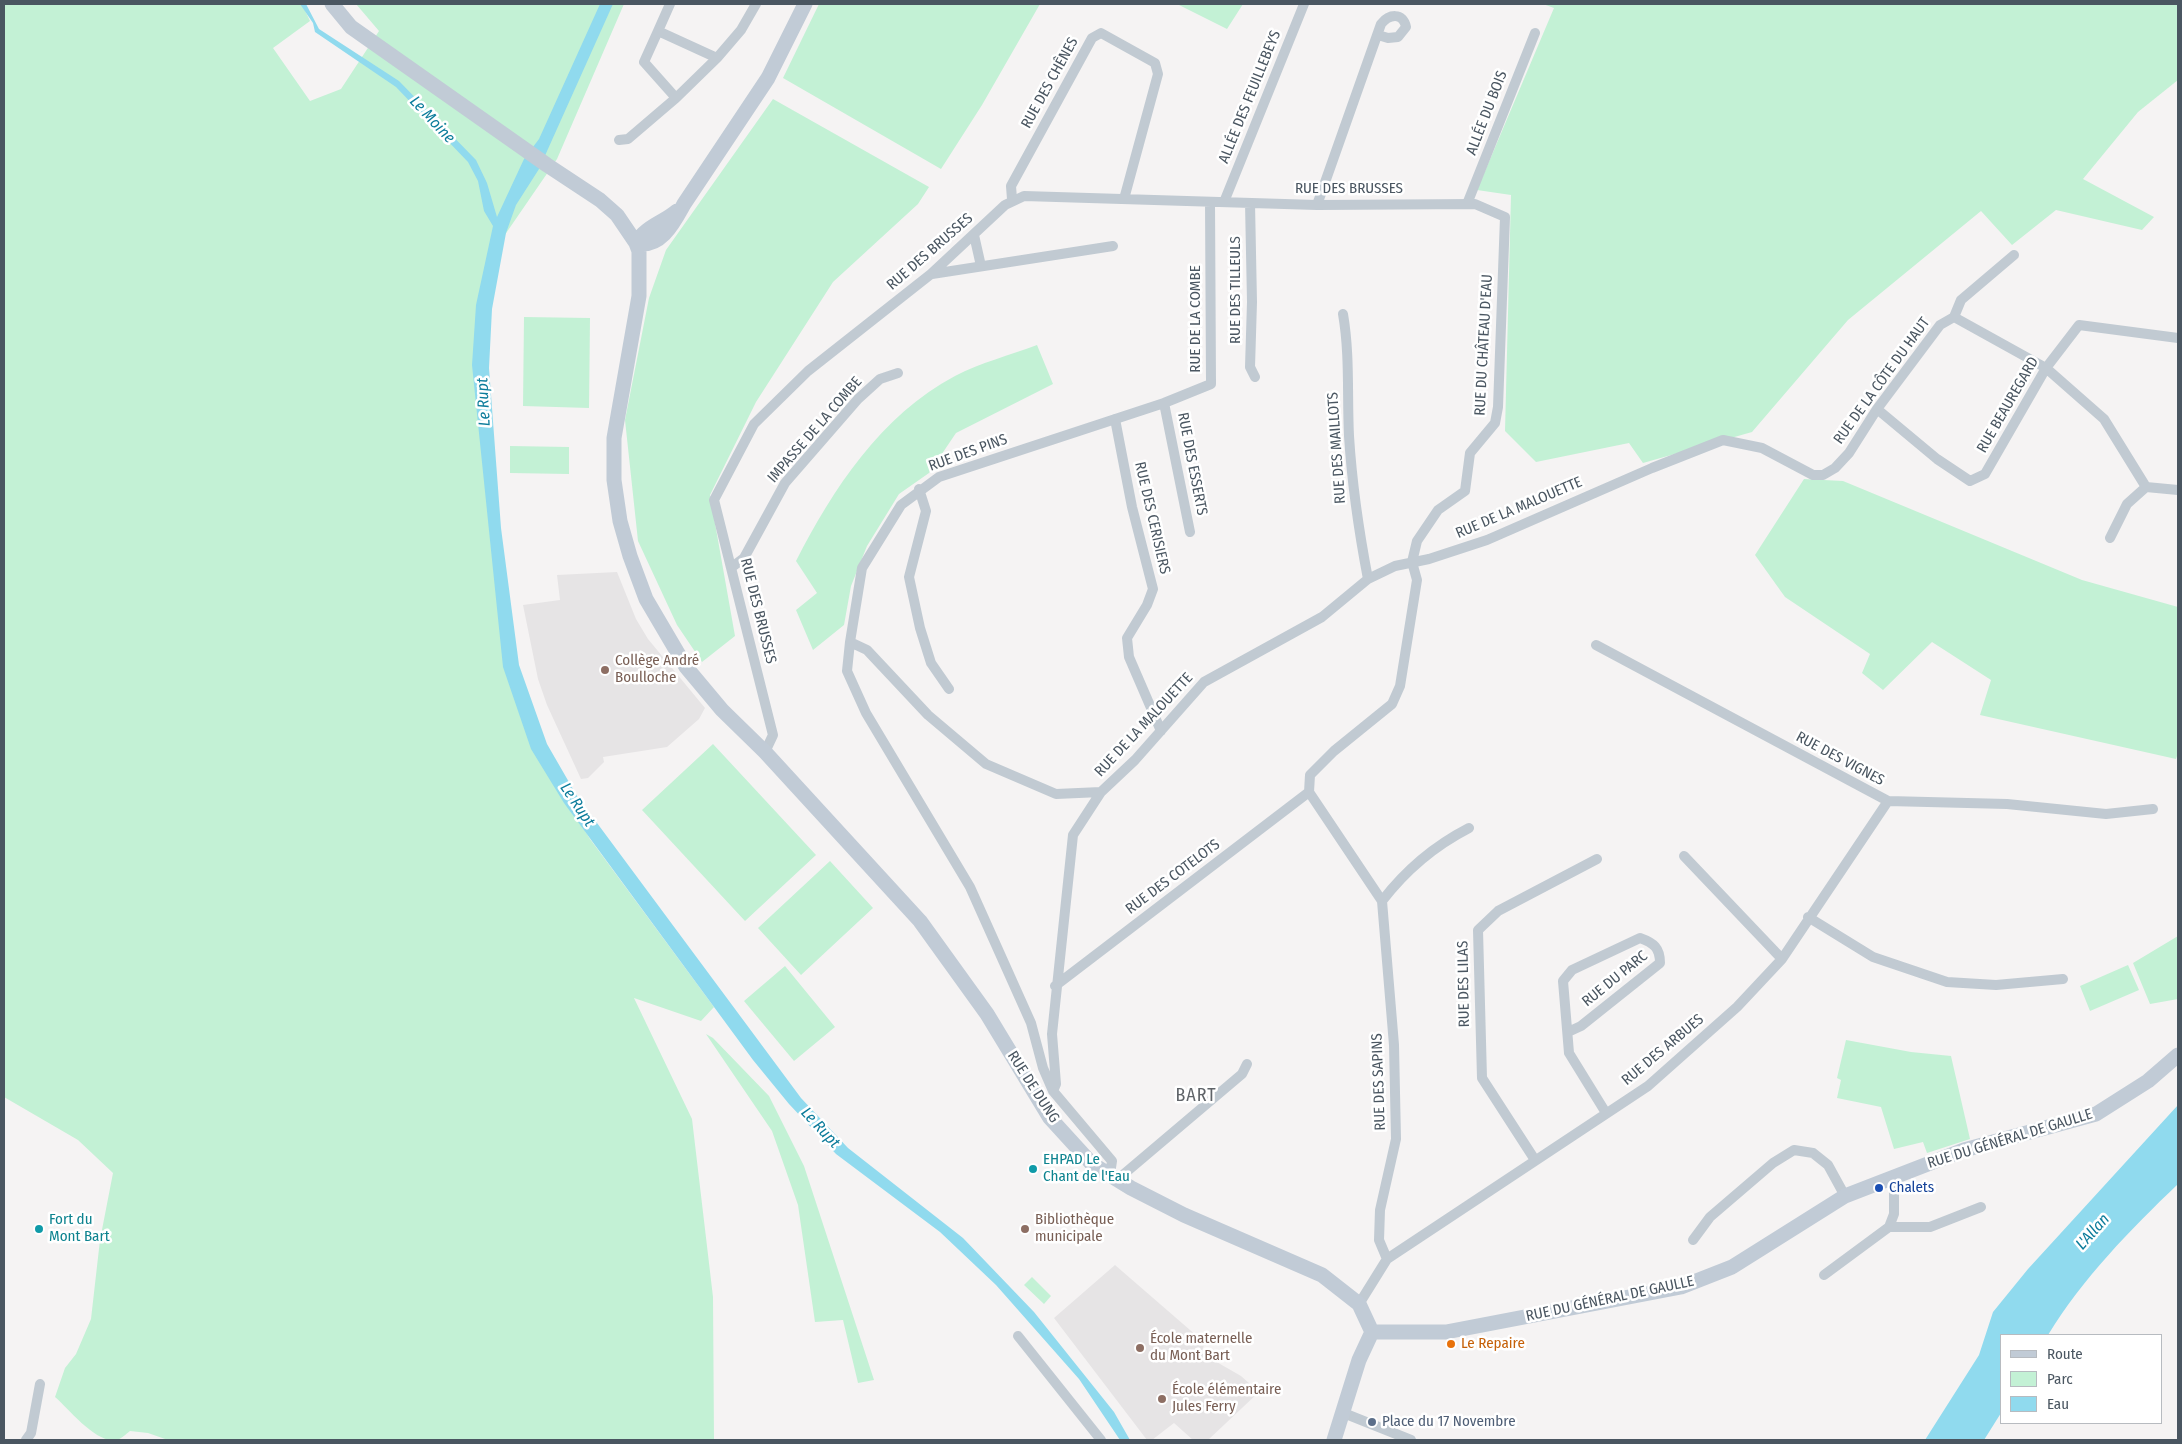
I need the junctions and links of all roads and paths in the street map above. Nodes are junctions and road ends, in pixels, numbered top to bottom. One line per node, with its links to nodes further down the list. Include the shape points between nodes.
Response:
1 (332, 4): 21 (main road, via 352,27 611,210)
2 (670, 4): 6 (street)
3 (756, 4): 9 (street, via 741,30)
4 (805, 4): 21 (main road, via 768,78 684,204 669,218 641,234)
5 (1304, 4): 15 (street, ALLÉE DES FEUILLEBEYS)
6 (658, 30): 9 (street); 10 (street, via 644,62)
7 (1534, 33): 17 (street, ALLÉE DU BOIS)
8 (1378, 35): 18 (street)
9 (717, 58): 10 (street)
10 (676, 98): 11 (street, via 628,139)
11 (619, 140)
12 (1012, 199): 13 (street, RUE DES BRUSSES, via 1024,196); 13 (street, RUE DES CHÊNES, via 1011,186 1092,38 1101,34 1155,63 1158,74); 20 (street, RUE DES BRUSSES)
13 (1124, 199): 14 (street, RUE DES BRUSSES)
14 (1210, 202): 15 (street, RUE DES BRUSSES); 32 (street, RUE DE LA COMBE, via 1211,384)
15 (1224, 202): 16 (street, RUE DES BRUSSES)
16 (1250, 203): 18 (street, RUE DES BRUSSES); 31 (street, RUE DES TILLEULS, via 1250,367)
17 (1467, 204): 18 (street, RUE DES BRUSSES); 19 (street, RUE DES BRUSSES, via 1475,204)
18 (1317, 205)
19 (1505, 217): 41 (street, RUE DU CHÂTEAU D'EAU, via 1495,423 1470,453 1465,491 1438,510 1416,541)
20 (974, 235): 24 (street); 25 (street, RUE DES BRUSSES)
21 (636, 243): 48 (main road, RUE DE DUNG, via 639,251 639,296 614,438 614,480 620,521 646,599 665,634 686,667)
22 (1113, 246): 24 (street)
23 (2014, 255): 27 (street, RUE DE LA CÔTE DU HAUT, via 1961,300)
24 (981, 266): 25 (street)
25 (931, 274): 42 (street, RUE DES BRUSSES, via 808,371 754,424 714,500)
26 (1343, 314): 43 (street, RUE DES MAILLOTS, via 1347,336 1349,436)
27 (1954, 317): 29 (street); 33 (street, RUE DE LA CÔTE DU HAUT, via 1940,325)
28 (2178, 338): 29 (street, RUE BEAUREGARD, via 2079,326)
29 (2046, 368): 33 (street, RUE BEAUREGARD, via 1986,474 1970,481 1937,459); 36 (street, via 2104,419)
30 (898, 373): 42 (street, IMPASSE DE LA COMBE, via 880,378 858,399 785,483 744,558)
31 (1255, 377)
32 (1164, 403): 34 (street, RUE DES PINS); 39 (street, RUE DES ESSERTS)
33 (1877, 409): 35 (street, RUE DE LA CÔTE DU HAUT, via 1849,453 1835,468 1823,475)
34 (1116, 419): 37 (street, RUE DES PINS, via 939,477); 47 (street, RUE DES CERISIERS, via 1132,507 1153,589 1127,638 1129,657)
35 (1813, 475): 41 (street, RUE DE LA MALOUETTE, via 1762,448 1723,440 1487,540)
36 (2146, 487): 38 (street); 40 (street, via 2127,504)
37 (919, 490): 44 (street, RUE DES PINS, via 901,505 862,568); 46 (street, via 926,511 909,577 928,654)
38 (2178, 490)
39 (1190, 532)
40 (2110, 538)
41 (1412, 562): 43 (street, RUE DE LA MALOUETTE); 50 (street, RUE DU CHÂTEAU D'EAU, via 1417,580 1400,686 1392,704 1310,775)
42 (732, 567): 48 (street, RUE DES BRUSSES, via 773,735)
43 (1368, 579): 47 (street, RUE DE LA MALOUETTE, via 1322,617 1204,682)
44 (850, 642): 49 (street, RUE DE LA MALOUETTE, via 866,650 928,715 986,764 1056,794); 64 (street, via 847,671 866,712 970,887 1031,1023 1043,1068)
45 (1596, 645): 51 (street, RUE DES VIGNES)
46 (948, 689)
47 (1161, 731): 49 (street, RUE DE LA MALOUETTE)
48 (765, 752): 67 (main road, RUE DE DUNG, via 920,921 987,1014 1050,1118 1092,1164)
49 (1101, 792): 60 (street, via 1072,835)
50 (1309, 792): 56 (street, RUE DES SAPINS); 60 (street, RUE DES COTELOTS)
51 (1888, 801): 52 (street, RUE DES VIGNES, via 2006,804 2106,814); 57 (street, RUE DES ARBUES)
52 (2153, 809)
53 (1469, 828): 56 (street, via 1443,841 1391,888)
54 (1684, 856): 58 (street)
55 (1597, 859): 66 (street, RUE DES LILAS, via 1498,911 1478,930 1482,1078)
56 (1382, 901): 73 (street, RUE DES SAPINS, via 1394,1045 1396,1138 1380,1210 1379,1240)
57 (1808, 917): 58 (street, RUE DES ARBUES); 59 (street, via 1872,957 1947,982 1996,985)
58 (1782, 959): 65 (street, RUE DES ARBUES, via 1737,1007 1653,1082)
59 (2063, 979)
60 (1055, 986): 64 (street, via 1052,1034 1056,1084)
61 (1568, 1032): 61 (street, RUE DU PARC, via 1581,1026 1660,963 1660,952 1652,942 1640,938 1572,970 1563,980); 65 (street, RUE DU PARC, via 1570,1053)
62 (2178, 1055): 68 (main road, RUE DU GÉNÉRAL DE GAULLE, via 2148,1081 2096,1114 1964,1150)
63 (1246, 1064): 67 (street, via 1242,1074)
64 (1053, 1090): 67 (street, via 1112,1161)
65 (1606, 1113): 66 (street, RUE DES ARBUES)
66 (1535, 1160): 73 (street, RUE DES ARBUES)
67 (1114, 1176): 75 (main road, RUE DE DUNG, via 1184,1215 1322,1275)
68 (1894, 1177): 69 (main road, RUE DU GÉNÉRAL DE GAULLE); 71 (street, via 1894,1214)
69 (1845, 1196): 72 (street, via 1828,1165 1813,1153 1794,1150 1773,1163 1710,1217); 76 (main road, RUE DU GÉNÉRAL DE GAULLE, via 1708,1279 1446,1332)
70 (1981, 1207): 71 (street, via 1930,1227)
71 (1889, 1227): 74 (street)
72 (1693, 1240)
73 (1387, 1259): 75 (street, RUE DES ARBUES)
74 (1824, 1275)
75 (1359, 1304): 76 (main road, RUE DE DUNG)
76 (1372, 1332): 79 (main road)
77 (1018, 1336): 81 (street)
78 (40, 1384): 80 (street, via 31,1433)
79 (1341, 1412): 82 (main road); 83 (street)
80 (26, 1440)
81 (1101, 1440)
82 (1334, 1440)
83 (1411, 1440)

